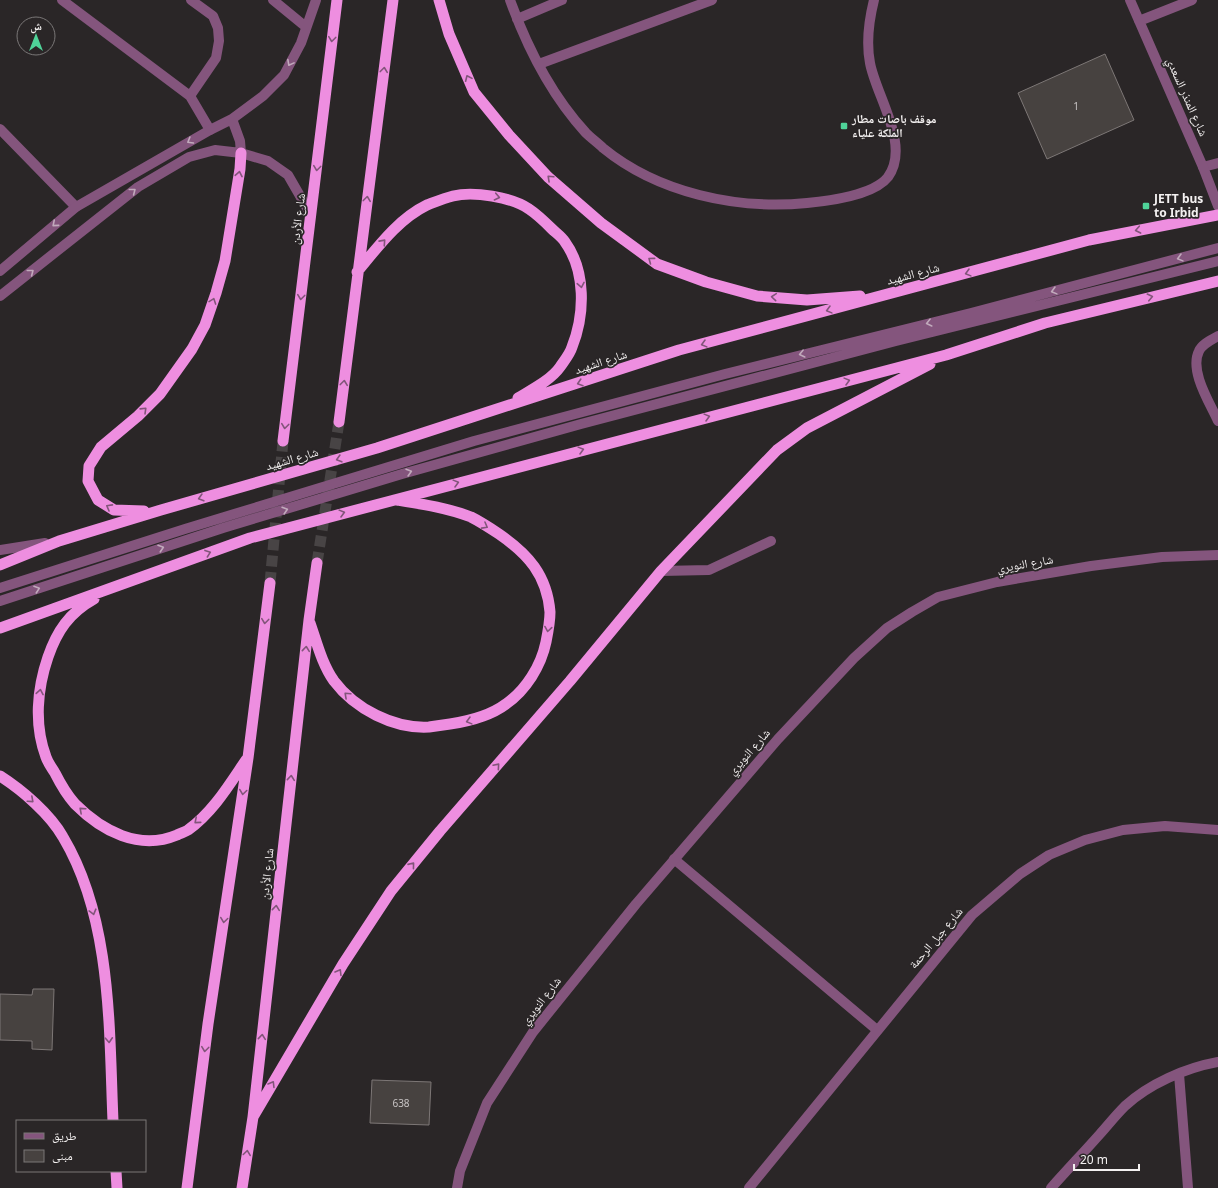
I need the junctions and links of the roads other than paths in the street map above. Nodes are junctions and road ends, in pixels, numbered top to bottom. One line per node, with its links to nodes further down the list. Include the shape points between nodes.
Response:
1 (62, 0): 18 (street)
2 (191, 0): 18 (street, via 213,16 218,28 219,41 216,58)
3 (273, 0): 16 (street)
4 (316, 0): 16 (street)
5 (337, 0): 27 (highway, شارع الأردن, one-way to 27)
6 (392, 0): 32 (highway, one-way to 6)
7 (439, 0): 34 (highway, one-way to 7, via 848,298 778,298 757,296 706,282 657,264 601,223 554,182 509,135 474,92 449,34)
8 (510, 0): 14 (street)
9 (562, 0): 14 (street)
10 (712, 0): 17 (street)
11 (874, 0): 17 (street, via 868,39 870,63 893,132 896,147 894,163 888,177 876,188 833,201 787,205 740,203 695,194 654,180 618,160 586,133 561,101)
12 (1130, 0): 15 (street, شارع المنذر السعدي)
13 (1192, 0): 15 (street)
14 (517, 19): 17 (street)
15 (1139, 21): 24 (street, شارع المنذر السعدي)
16 (306, 27): 19 (street, one-way to 19, via 301,43 284,75 263,96)
17 (539, 64)
18 (190, 96): 21 (street)
19 (232, 119): 21 (street); 22 (street, via 240,141)
20 (0, 129): 26 (street)
21 (210, 130): 26 (street, one-way to 26)
22 (241, 153): 27 (street, via 268,160 288,175); 35 (street, one-way to 22, via 138,187 189,157 215,150); 43 (highway, one-way to 22, via 134,512 108,507 98,500 91,489 88,481 89,466 101,447 160,394 205,325 225,261)
23 (1218, 163): 24 (street)
24 (1203, 167): 25 (street, شارع المنذر السعدي)
25 (1218, 206)
26 (76, 207): 31 (street, one-way to 31)
27 (311, 215): 41 (highway, شارع الأردن, one-way to 41)
28 (1218, 215): 34 (highway, شارع الشهيد, one-way to 34, via 1090,240)
29 (1218, 248): 53 (street, one-way to 53, via 724,374 474,441 185,528)
30 (1218, 261): 54 (street, one-way to 30, via 231,526 402,474 581,424 903,339)
31 (0, 271)
32 (357, 272): 38 (highway, one-way to 38, via 388,236 413,214 454,196 483,194 510,200 528,208 565,242 577,265 582,293 572,347 559,369 541,383 512,402); 40 (highway, one-way to 32)
33 (1218, 280): 37 (highway, one-way to 33, via 1045,323)
34 (910, 288): 38 (highway, شارع الشهيد, one-way to 38, via 679,350)
35 (0, 296)
36 (1218, 336): 39 (street, via 1207,342 1199,351 1196,364 1198,376)
37 (946, 355): 42 (highway, one-way to 37); 50 (highway, via 792,438 777,450)
38 (461, 421): 43 (highway, شارع الشهيد, one-way to 43)
39 (1218, 421)
40 (339, 422)
41 (283, 441)
42 (395, 499): 51 (highway, one-way to 42, via 250,538); 55 (highway, one-way to 55, via 471,517 517,546 528,558 542,581 550,612 544,652 531,678 507,704 482,717 428,727 392,722 361,706 334,682 325,667)
43 (161, 510): 44 (highway, شارع الشهيد)
44 (59, 540): 46 (street); 49 (highway, شارع الشهيد)
45 (771, 541): 50 (street, via 709,570)
46 (0, 550)
47 (1218, 555): 60 (street, شارع النويري, via 1162,557 1091,566 997,582 938,597 887,628 854,658 778,739)
48 (317, 563): 55 (highway, شارع الأردن)
49 (0, 565)
50 (661, 571): 64 (highway, one-way to 50, via 391,891)
51 (124, 583): 56 (highway); 57 (highway, one-way to 51, via 208,812 188,830 166,840 142,841 112,832 73,802 46,758 40,734 38,704 44,668 55,639 68,620 83,606)
52 (270, 583): 57 (highway, one-way to 57)
53 (0, 588)
54 (0, 601)
55 (309, 620): 64 (highway, شارع الأردن, one-way to 55)
56 (0, 628)
57 (248, 758): 68 (highway, one-way to 68, via 209,1016)
58 (0, 776): 65 (highway, one-way to 65, via 42,811 63,836 86,889 105,969)
59 (1218, 830): 61 (street, شارع جبل الرحمة, via 1165,826 1123,830 1085,840 1049,855 1020,874 972,915)
60 (674, 859): 61 (street); 70 (street, شارع النويري, via 533,1032 487,1103 460,1171)
61 (877, 1030): 71 (street, شارع جبل الرحمة)
62 (1218, 1062): 63 (street)
63 (1180, 1074): 72 (street, via 1158,1083 1125,1106); 73 (street)
64 (252, 1117): 69 (highway, شارع الأردن, one-way to 64)
65 (113, 1120)
66 (116, 1172): 67 (highway)
67 (117, 1188)
68 (187, 1188)
69 (242, 1188)
70 (457, 1188)
71 (749, 1188)
72 (1050, 1188)
73 (1188, 1188)

